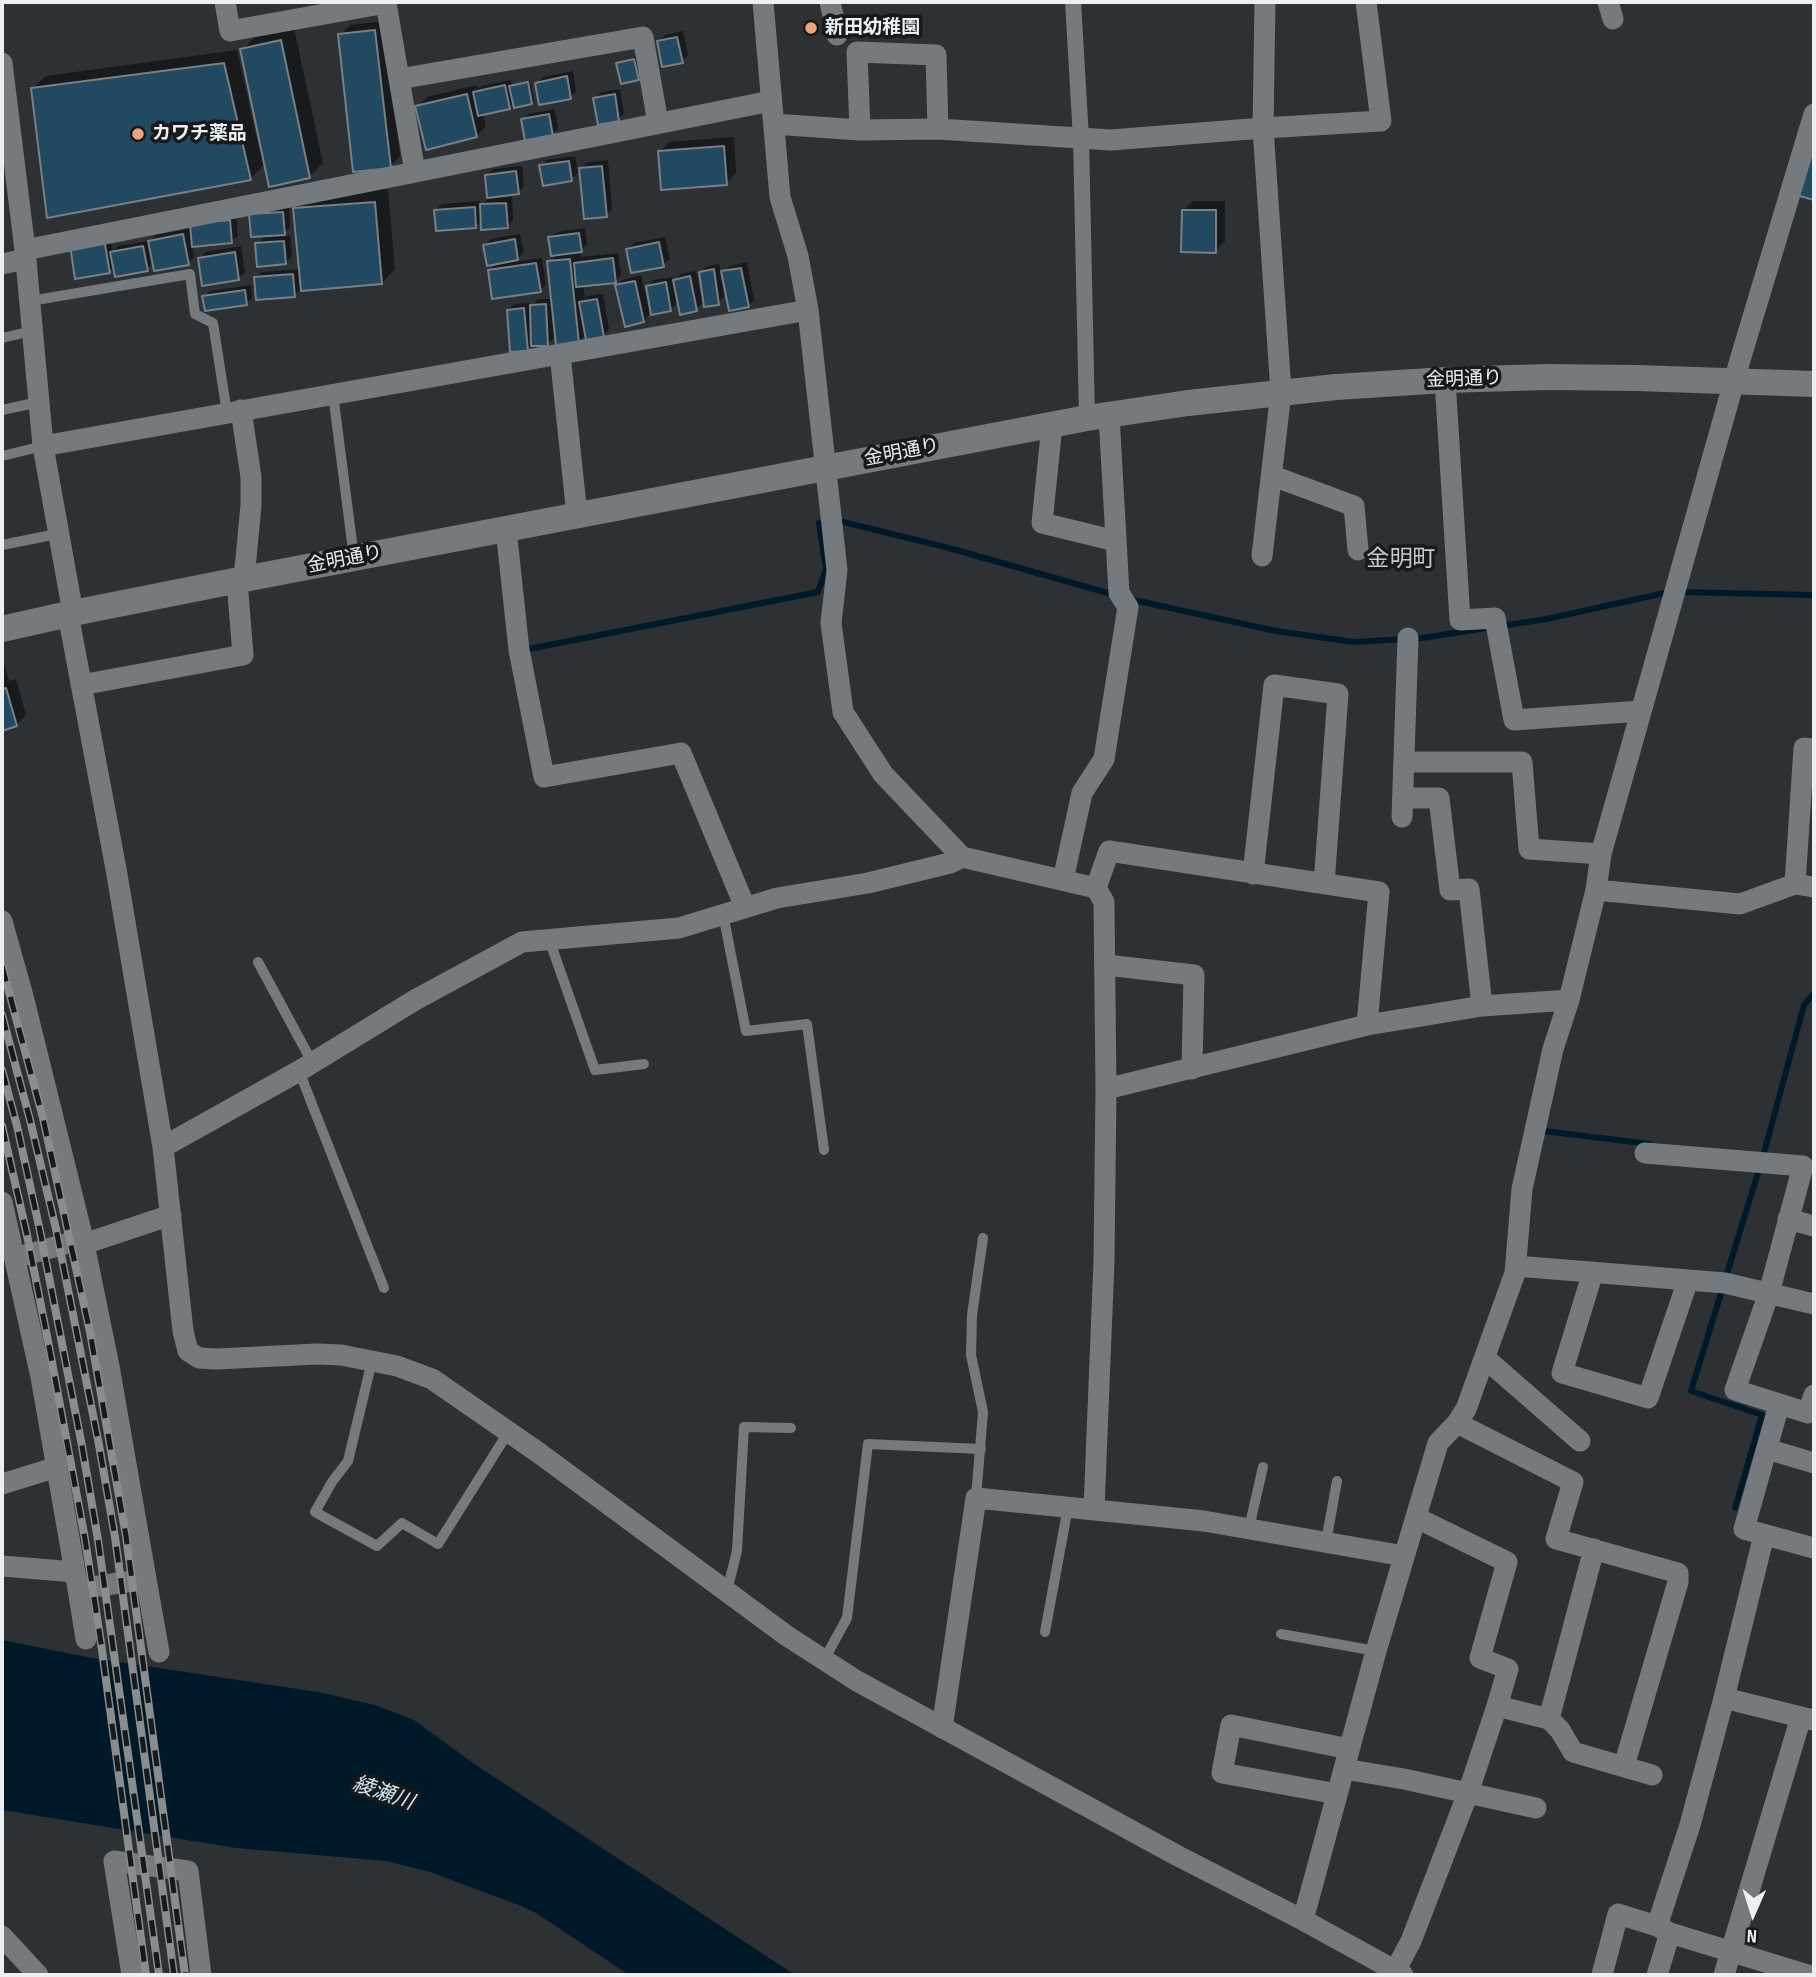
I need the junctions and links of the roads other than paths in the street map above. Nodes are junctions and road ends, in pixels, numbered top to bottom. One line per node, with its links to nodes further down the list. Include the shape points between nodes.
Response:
1 (225, 2): 9 (street, via 230,31 386,4)
2 (763, 2): 10 (street)
3 (830, 2): 7 (street)
4 (1073, 2): 17 (street)
5 (1265, 2): 14 (street)
6 (1366, 2): 14 (street, via 1381,121)
7 (837, 35)
8 (2, 64): 19 (street)
9 (399, 79): 12 (street, via 643,37); 18 (street)
10 (771, 101): 12 (street); 13 (street)
11 (1814, 114): 27 (street)
12 (658, 123): 18 (street)
13 (774, 124): 16 (street); 22 (street, via 780,197)
14 (1263, 128): 17 (street); 29 (street)
15 (938, 129): 16 (street); 16 (street, via 936,55 857,52); 17 (street)
16 (860, 130)
17 (1082, 138): 34 (street)
18 (415, 172): 19 (street)
19 (25, 255): 20 (street); 21 (street)
20 (2, 264)
21 (30, 301): 23 (street); 33 (lane, via 190,274 195,314 213,323)
22 (808, 310): 25 (street); 38 (street)
23 (32, 331): 24 (lane); 31 (street)
24 (2, 338)
25 (560, 354): 30 (street); 40 (street)
26 (1445, 380): 27 (street, 金明通り); 29 (street, 金明通り); 53 (street, via 1460,620 1495,618 1514,720)
27 (1735, 381): 28 (street, 金明通り); 53 (street)
28 (1814, 384)
29 (1281, 392): 34 (street, 金明通り); 39 (street)
30 (333, 394): 33 (street); 47 (lane)
31 (39, 402): 32 (lane); 36 (street)
32 (2, 410)
33 (234, 412): 36 (street); 48 (street, via 251,477)
34 (1098, 416): 35 (street, 金明通り); 43 (street)
35 (1052, 425): 38 (street, 金明通り); 43 (street, via 1042,523)
36 (43, 446): 37 (lane); 42 (street)
37 (2, 456)
38 (825, 468): 40 (street, 金明通り); 57 (street, via 837,570 831,623 844,712 883,774)
39 (1273, 476): 45 (street, via 1354,506); 46 (street)
40 (577, 515): 41 (street, 金明通り)
41 (506, 528): 47 (street, 金明通り); 64 (street, via 519,650 544,777 681,753)
42 (57, 534): 44 (lane); 49 (street)
43 (1116, 541): 59 (street, via 1119,593 1128,607 1104,759 1082,793)
44 (2, 545)
45 (1358, 550)
46 (1262, 556)
47 (354, 558): 48 (street, 金明通り)
48 (241, 580): 49 (street, 金明通り); 52 (street, via 243,655)
49 (70, 613): 50 (street, 金明通り); 52 (street)
50 (2, 629)
51 (1408, 638): 55 (street)
52 (81, 685): 77 (street)
53 (1641, 711): 56 (street)
54 (1814, 749): 61 (street, via 1804,748)
55 (1404, 762): 56 (street, via 1522,762 1528,849); 71 (street, via 1402,807 1439,797 1450,890 1469,889)
56 (1601, 854): 63 (street)
57 (962, 857): 59 (street); 64 (street, via 868,883)
58 (1252, 874): 60 (street); 60 (street, via 1274,685 1338,694); 62 (street, via 1109,851)
59 (1063, 880): 62 (street)
60 (1324, 884): 72 (street, via 1380,892)
61 (1805, 886): 63 (street, via 1740,904)
62 (1096, 888): 69 (street, via 1104,902)
63 (1597, 890): 70 (street)
64 (745, 907): 65 (street)
65 (723, 914): 67 (street, via 680,928); 78 (lane, via 746,1031 807,1024)
66 (2, 921): 85 (street)
67 (549, 939): 73 (lane, via 595,1070); 74 (street, via 522,942)
68 (258, 962): 74 (lane)
69 (1106, 965): 75 (street, via 1195,975); 76 (street)
70 (1569, 1000): 71 (street); 87 (street, via 1553,1049 1522,1189)
71 (1482, 1006): 72 (street)
72 (1367, 1025): 75 (street)
73 (644, 1064)
74 (306, 1067): 77 (street); 90 (lane)
75 (1192, 1069): 76 (street)
76 (1106, 1089): 110 (street)
77 (163, 1147): 81 (street)
78 (824, 1150)
79 (1645, 1153): 82 (street, via 1802,1166)
80 (2, 1202): 86 (street)
81 (172, 1215): 85 (street); 94 (street, via 188,1351 199,1358 317,1354)
82 (1788, 1219): 83 (street); 91 (street)
83 (1814, 1226)
84 (982, 1238): 101 (lane, via 971,1355 984,1412)
85 (84, 1241): 86 (street); 119 (street)
86 (10, 1261): 105 (street, via 41,1377)
87 (1516, 1266): 88 (street); 93 (street)
88 (1593, 1272): 89 (street); 89 (street, via 1562,1373 1648,1398)
89 (1688, 1280): 91 (street)
90 (384, 1288)
91 (1769, 1293): 92 (street); 96 (street, via 1735,1390)
92 (1814, 1304)
93 (1486, 1359): 97 (street); 100 (street)
94 (372, 1361): 99 (street, via 432,1380); 99 (lane, via 348,1461 315,1512 377,1546 402,1523 438,1544)
95 (1814, 1395): 96 (street, via 1808,1413)
96 (1779, 1405): 102 (street)
97 (1457, 1423): 111 (street, via 1438,1443); 116 (street, via 1573,1482 1556,1539)
98 (791, 1428): 121 (lane, via 744,1427 737,1552)
99 (509, 1431): 121 (street)
100 (1580, 1441)
101 (981, 1449): 108 (lane); 127 (lane, via 868,1444 846,1618)
102 (1767, 1449): 103 (street); 113 (street, via 1744,1529)
103 (1814, 1463)
104 (1262, 1466): 112 (lane)
105 (57, 1467): 107 (street); 120 (street)
106 (1337, 1481): 114 (lane)
107 (2, 1484)
108 (976, 1498): 109 (street); 132 (street)
109 (1068, 1507): 110 (street); 122 (lane)
110 (1094, 1509): 112 (street)
111 (1417, 1518): 117 (street); 129 (street, via 1507,1562 1480,1658 1508,1669)
112 (1249, 1528): 114 (street)
113 (1764, 1535): 115 (street); 128 (street)
114 (1326, 1542): 117 (street)
115 (1814, 1548)
116 (1594, 1549): 130 (street); 134 (street, via 1678,1573)
117 (1404, 1556): 125 (street)
118 (2, 1566): 120 (street)
119 (146, 1579): 120 (street); 126 (street)
120 (76, 1580): 124 (street)
121 (727, 1591): 127 (street)
122 (1045, 1632)
123 (1281, 1634): 125 (lane)
124 (86, 1639)
125 (1376, 1651): 133 (street)
126 (159, 1652)
127 (824, 1660): 132 (street)
128 (1724, 1698): 131 (street); 140 (street)
129 (1497, 1706): 130 (street); 136 (street)
130 (1549, 1718): 134 (street, via 1573,1752)
131 (1808, 1719): 142 (street)
132 (942, 1728): 139 (street)
133 (1347, 1759): 136 (street); 137 (street); 137 (street, via 1231,1725 1222,1773)
134 (1624, 1766): 135 (street)
135 (1652, 1775)
136 (1468, 1793): 138 (street); 143 (street)
137 (1337, 1794): 139 (street)
138 (1536, 1808)
139 (1303, 1920): 143 (street)
140 (1663, 1930): 142 (street); 147 (street, via 1618,1914); 148 (street)
141 (2, 1937): 144 (street)
142 (1731, 1952): 149 (street); 150 (street)
143 (1399, 1973)
144 (38, 1975)
145 (132, 1975): 146 (street, via 114,1861 188,1871)
146 (201, 1975)
147 (1602, 1975)
148 (1657, 1975)
149 (1724, 1975)
150 (1808, 1975)

